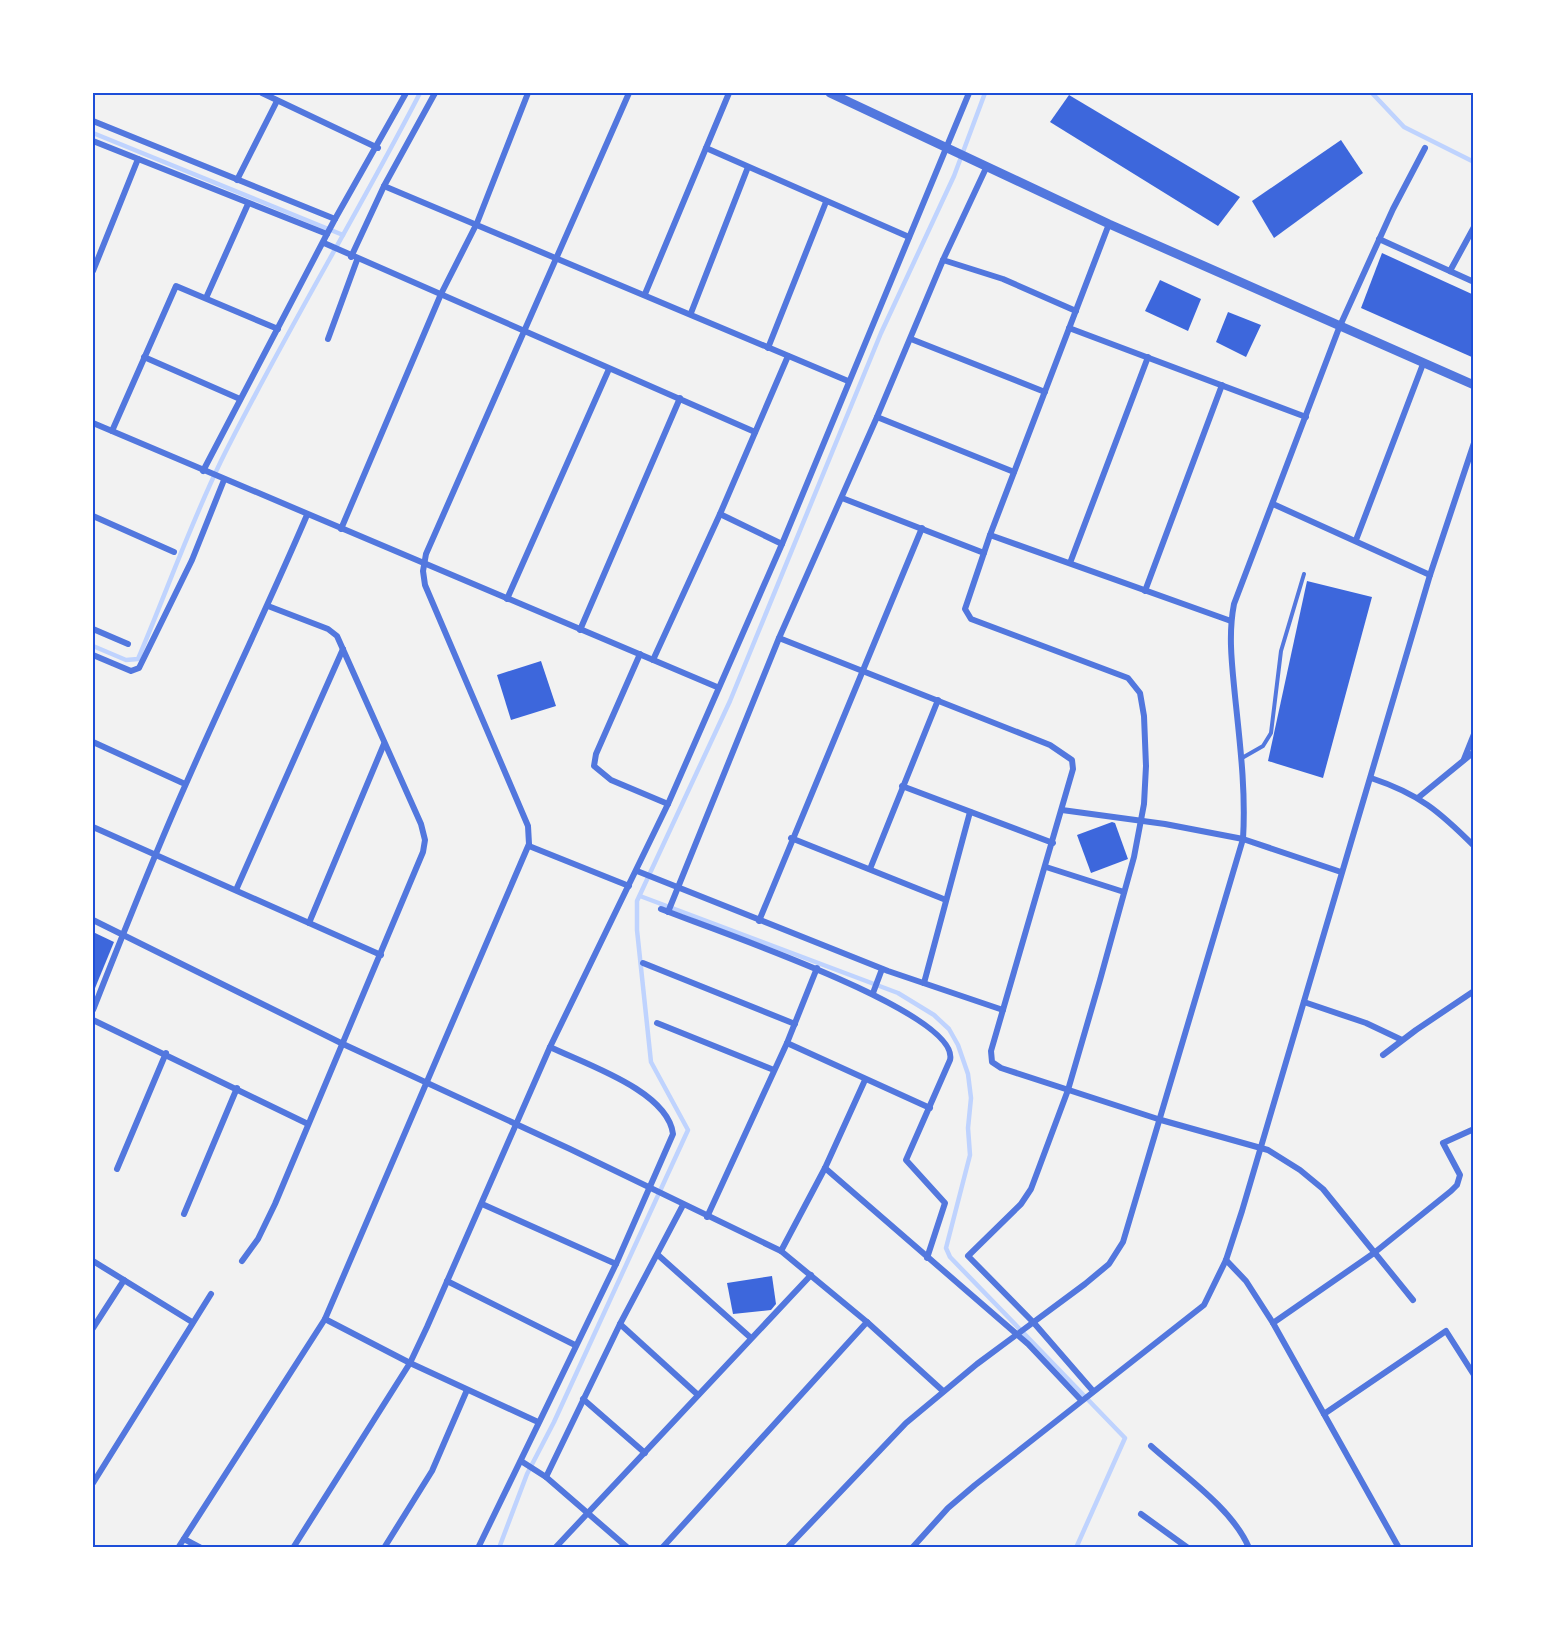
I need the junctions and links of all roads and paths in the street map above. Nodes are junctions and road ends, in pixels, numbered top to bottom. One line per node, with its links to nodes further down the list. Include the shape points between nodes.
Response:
1 (263, 93): 9 (street)
2 (406, 93): 12 (street)
3 (435, 93): 20 (street)
4 (528, 93): 24 (street)
5 (629, 93): 32 (street)
6 (729, 93): 13 (street)
7 (830, 93): 15 (street)
8 (969, 93): 15 (street)
9 (277, 101): 12 (street); 19 (street)
10 (93, 121): 19 (street)
11 (93, 141): 16 (street)
12 (378, 148): 23 (street)
13 (706, 148): 18 (street); 38 (street)
14 (1425, 148): 29 (street)
15 (951, 150): 17 (street); 28 (street)
16 (138, 159): 22 (street); 35 (street)
17 (984, 164): 25 (street); 33 (street)
18 (748, 167): 21 (street); 41 (street)
19 (237, 180): 23 (street)
20 (384, 186): 24 (street); 31 (street)
21 (826, 202): 28 (street); 48 (street)
22 (248, 204): 27 (street); 39 (street)
23 (334, 221): 27 (street)
24 (477, 223): 32 (street); 37 (street)
25 (1109, 225): 40 (street); 43 (street)
26 (1474, 227): 34 (street)
27 (328, 232): 30 (street)
28 (909, 237): 54 (street)
29 (1379, 239): 34 (street); 43 (street)
30 (326, 244): 31 (street); 44 (street)
31 (354, 258): 37 (street); 46 (street)
32 (558, 259): 38 (street); 45 (street)
33 (943, 260): 40 (street, via 1003,279); 47 (street)
34 (1450, 271): 36 (street)
35 (93, 272)
36 (1474, 282)
37 (441, 294): 45 (street); 75 (street)
38 (645, 294): 41 (street)
39 (206, 298): 44 (street); 50 (street, via 173,288)
40 (1076, 310): 42 (street)
41 (691, 313): 48 (street)
42 (1069, 328): 51 (street); 57 (street)
43 (1339, 328): 52 (street); 61 (street)
44 (278, 329): 59 (street)
45 (524, 332): 53 (street); 82 (street)
46 (328, 339)
47 (911, 339): 57 (street); 60 (street)
48 (768, 348): 49 (street)
49 (788, 356): 54 (street); 64 (street)
50 (144, 357): 59 (street); 63 (street)
51 (1148, 357): 55 (street); 81 (street)
52 (1423, 364): 56 (street); 77 (street)
53 (609, 369): 58 (street); 86 (street)
54 (848, 381): 78 (street)
55 (1222, 385): 61 (street); 85 (street)
56 (1474, 385)
57 (1045, 392): 67 (street)
58 (680, 398): 64 (street); 90 (street)
59 (240, 399): 66 (street)
60 (877, 417): 67 (street); 69 (street)
61 (1306, 417): 70 (street)
62 (93, 423): 63 (street)
63 (112, 431): 66 (street)
64 (755, 432): 71 (street)
65 (1474, 442): 84 (street)
66 (205, 472): 68 (street)
67 (1014, 472): 76 (street)
68 (221, 479): 72 (street); 95 (street, via 192,560 139,668 131,671)
69 (842, 498): 74 (street); 91 (street)
70 (1273, 504): 77 (street); 88 (street, via 1243,578)
71 (720, 514): 78 (street); 96 (street)
72 (307, 515): 75 (street); 87 (street)
73 (93, 516): 79 (street)
74 (922, 528): 80 (street); 97 (street)
75 (341, 530): 82 (street)
76 (990, 535): 80 (street); 81 (street)
77 (1356, 540): 84 (street)
78 (782, 544): 98 (street)
79 (174, 552)
80 (984, 553): 113 (street, via 965,609 968,617 1128,678 1137,686 1144,716 1146,766)
81 (1070, 563): 85 (street)
82 (424, 565): 86 (street); 118 (street, via 425,585 528,826)
83 (1304, 574): 104 (lane, via 1281,651 1271,733 1263,746)
84 (1430, 575): 106 (street)
85 (1144, 591): 88 (street)
86 (507, 600): 90 (street)
87 (268, 606): 93 (street, via 334,632); 107 (street)
88 (1231, 621): 104 (street)
89 (93, 629): 92 (street)
90 (580, 630): 94 (street)
91 (779, 638): 97 (street); 126 (street)
92 (128, 644)
93 (343, 650): 102 (street); 127 (street)
94 (640, 654): 96 (street); 110 (street, via 594,766 611,780)
95 (93, 656)
96 (653, 660): 98 (street)
97 (862, 671): 99 (street); 115 (street)
98 (717, 687): 110 (street)
99 (938, 700): 108 (street); 111 (street, via 1050,745 1070,757 1073,769)
100 (1474, 734): 105 (street)
101 (93, 742): 107 (street)
102 (384, 744): 134 (street); 136 (street, via 425,840)
103 (1474, 752): 105 (street)
104 (1242, 758): 116 (street)
105 (1463, 762): 109 (street)
106 (1371, 778): 109 (street); 124 (street)
107 (185, 784): 120 (street)
108 (902, 786): 112 (street); 122 (street)
109 (1419, 797): 119 (street)
110 (668, 804): 123 (street)
111 (1062, 810): 113 (street); 117 (street)
112 (970, 812): 117 (street); 129 (street)
113 (1142, 821): 116 (street); 128 (street)
114 (93, 827): 120 (street)
115 (791, 838): 122 (street); 133 (street)
116 (1243, 839): 124 (street); 161 (street)
117 (1053, 843): 121 (street)
118 (529, 846): 125 (street); 157 (street)
119 (1474, 846)
120 (155, 855): 127 (street); 135 (street)
121 (1046, 867): 128 (street); 145 (street)
122 (870, 869): 129 (street)
123 (637, 872): 125 (street); 126 (street)
124 (1341, 872): 143 (street)
125 (629, 886): 152 (street)
126 (678, 889): 131 (street); 133 (street)
127 (236, 890): 134 (street)
128 (1124, 892): 159 (street)
129 (946, 900): 140 (street)
130 (661, 909): 131 (street)
131 (669, 911): 138 (street)
132 (93, 920): 135 (street)
133 (759, 921): 139 (street)
134 (309, 923): 136 (street)
135 (123, 934): 144 (street); 151 (street)
136 (381, 955): 151 (street)
137 (643, 963): 148 (street)
138 (817, 968): 142 (street); 148 (street)
139 (881, 972): 140 (street); 142 (street)
140 (924, 983): 145 (street)
141 (1474, 991): 149 (street)
142 (873, 992): 160 (street, via 933,1030 951,1050)
143 (1304, 1002): 149 (street); 165 (street)
144 (93, 1010)
145 (1003, 1010): 159 (street, via 990,1051 992,1062)
146 (93, 1020): 153 (street)
147 (657, 1023): 155 (street)
148 (795, 1024): 150 (street)
149 (1402, 1040): 154 (street)
150 (787, 1043): 155 (street); 156 (street)
151 (343, 1044): 157 (street); 162 (street)
152 (550, 1047): 163 (street); 168 (street, via 638,1090 667,1116 673,1134)
153 (166, 1053): 158 (street); 167 (street)
154 (1383, 1055)
155 (774, 1070): 172 (street)
156 (865, 1080): 160 (street); 166 (street)
157 (428, 1084): 163 (street); 186 (street)
158 (237, 1088): 162 (street); 171 (street)
159 (1068, 1090): 161 (street); 191 (street, via 1031,1189 968,1257)
160 (930, 1108): 176 (street, via 906,1160 945,1203)
161 (1161, 1120): 165 (street); 191 (street, via 1129,1229 1118,1253 1101,1271)
162 (308, 1124): 179 (street, via 258,1239)
163 (515, 1124): 168 (street); 169 (street)
164 (1474, 1129): 174 (street, via 1443,1143 1460,1175 1458,1185)
165 (1261, 1147): 174 (street, via 1323,1189); 177 (street)
166 (825, 1168): 173 (street); 176 (street)
167 (117, 1169)
168 (653, 1190): 170 (street); 180 (street)
169 (482, 1204): 180 (street); 183 (street)
170 (683, 1205): 172 (street); 175 (street)
171 (184, 1214)
172 (707, 1217): 173 (street)
173 (781, 1251): 181 (street)
174 (1374, 1253): 185 (street); 189 (street)
175 (658, 1255): 190 (street); 194 (street)
176 (927, 1258): 193 (street)
177 (1226, 1260): 189 (street, via 1242,1275); 201 (street, via 1204,1305)
178 (93, 1261): 182 (street)
179 (242, 1262)
180 (616, 1264): 195 (street)
181 (811, 1275): 188 (street); 194 (street)
182 (124, 1280): 187 (street); 192 (street)
183 (447, 1281): 195 (street); 197 (street)
184 (211, 1294): 187 (street)
185 (1413, 1300)
186 (325, 1319): 197 (street); 214 (street)
187 (192, 1322): 211 (street)
188 (867, 1322): 200 (street); 222 (street)
189 (1273, 1323): 205 (street)
190 (620, 1324): 202 (street); 203 (street)
191 (1032, 1324): 193 (street); 201 (street)
192 (93, 1328)
193 (1018, 1334): 200 (street); 204 (street)
194 (751, 1338): 202 (street)
195 (575, 1345): 206 (street)
196 (1471, 1362): 198 (street); 205 (street, via 1446,1331)
197 (410, 1363): 199 (street); 217 (street)
198 (1474, 1375)
199 (467, 1390): 206 (street); 218 (street, via 432,1472)
200 (943, 1391): 223 (street, via 883,1444)
201 (1092, 1391): 204 (street)
202 (698, 1395): 208 (street)
203 (583, 1399): 208 (street); 210 (street)
204 (1083, 1399): 224 (street, via 948,1508)
205 (1324, 1414): 227 (street)
206 (538, 1422): 209 (street)
207 (1150, 1446): 226 (street, via 1221,1509)
208 (645, 1453): 212 (street)
209 (520, 1461): 210 (street); 219 (street)
210 (546, 1477): 212 (street)
211 (93, 1483)
212 (588, 1512): 220 (street); 221 (street)
213 (1141, 1514): 225 (street)
214 (184, 1539): 215 (street); 216 (street)
215 (178, 1548)
216 (201, 1548)
217 (293, 1548)
218 (384, 1548)
219 (478, 1548)
220 (555, 1548)
221 (628, 1548)
222 (662, 1548)
223 (787, 1548)
224 (912, 1548)
225 (1188, 1548)
226 (1249, 1548)
227 (1399, 1548)

